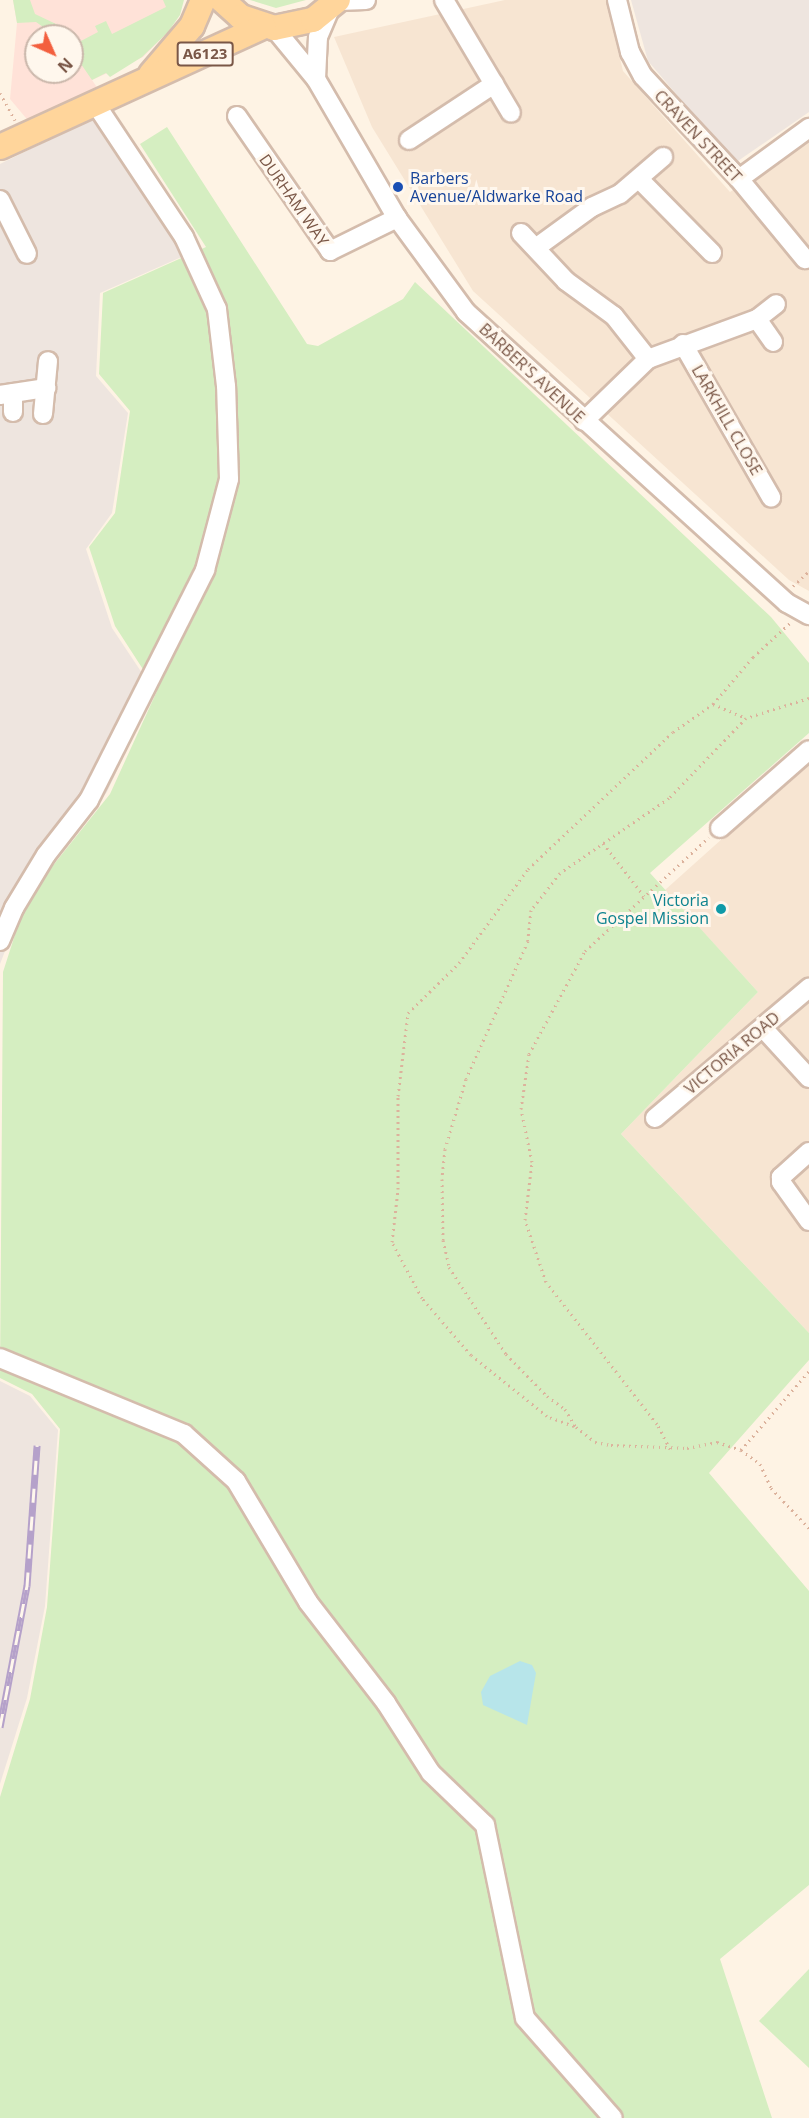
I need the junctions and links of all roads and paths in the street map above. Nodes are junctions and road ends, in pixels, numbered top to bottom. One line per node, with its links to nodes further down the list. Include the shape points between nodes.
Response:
1 (203, 0): 9 (main road, A6123, via 192,26)
2 (222, 0): 7 (main road, via 241,17)
3 (366, 0): 6 (street)
4 (444, 0): 10 (street)
5 (617, 0): 21 (street, CRAVEN STREET, via 630,52 643,76)
6 (335, 3): 7 (main road, via 313,20); 8 (street, via 318,37)
7 (269, 27): 8 (street, BARBER'S AVENUE); 9 (main road, A6123)
8 (316, 79): 23 (street, BARBER'S AVENUE)
9 (145, 80): 12 (main road, A6123)
10 (494, 84): 13 (street); 17 (street)
11 (0, 93): 16 (path, via 11,116)
12 (94, 103): 16 (main road, A6123); 50 (street, via 184,237 217,309 226,386 229,479 205,570 88,800 46,855 14,908)
13 (511, 113)
14 (237, 116): 23 (street, DURHAM WAY, via 330,251)
15 (809, 128): 21 (street)
16 (28, 134): 18 (main road, A6123)
17 (409, 140)
18 (0, 147)
19 (663, 157): 20 (street)
20 (639, 179): 25 (street, via 620,194 592,207); 26 (street)
21 (739, 179): 28 (street, CRAVEN STREET)
22 (0, 200): 27 (street)
23 (398, 218): 39 (street, BARBER'S AVENUE, via 466,312)
24 (521, 233): 25 (street)
25 (537, 248): 33 (street, via 566,280 614,316)
26 (712, 253)
27 (27, 254)
28 (805, 259)
29 (776, 304): 30 (street)
30 (757, 319): 31 (street); 32 (street)
31 (773, 342)
32 (683, 344): 33 (street); 40 (street, LARKHILL CLOSE)
33 (648, 359): 39 (street)
34 (48, 361): 35 (street)
35 (46, 388): 36 (street); 38 (street)
36 (7, 394): 37 (street)
37 (13, 412)
38 (43, 414)
39 (584, 421): 42 (street, BARBER'S AVENUE)
40 (771, 497)
41 (809, 571): 42 (path, via 790,588)
42 (798, 610): 44 (path)
43 (809, 698): 45 (path)
44 (713, 704): 45 (path); 59 (path, via 673,732 528,869 459,963 408,1013 398,1096 398,1189 392,1242 422,1298 471,1355 547,1416)
45 (746, 718): 48 (path, via 669,798)
46 (809, 750): 47 (street)
47 (720, 828): 49 (path)
48 (603, 843): 49 (path); 59 (path, via 560,873 531,910 528,941 466,1079 445,1149 442,1179 443,1240 448,1267 506,1354 565,1409)
49 (644, 896): 60 (path, via 585,951 529,1054 521,1109 532,1162 525,1220 546,1282 657,1425)
50 (0, 941)
51 (809, 988): 52 (street, VICTORIA ROAD)
52 (763, 1028): 53 (street); 54 (street, VICTORIA ROAD)
53 (809, 1078)
54 (655, 1118)
55 (809, 1152): 56 (street, via 781,1177 781,1182)
56 (809, 1221)
57 (0, 1358): 63 (street, via 184,1434 236,1481 308,1602 386,1702 431,1773 485,1825 525,2018)
58 (809, 1371): 61 (path)
59 (576, 1427): 60 (path, via 595,1442)
60 (670, 1449): 61 (path, via 717,1442)
61 (741, 1450): 62 (path, via 760,1464 771,1488)
62 (809, 1528)
63 (613, 2118)

